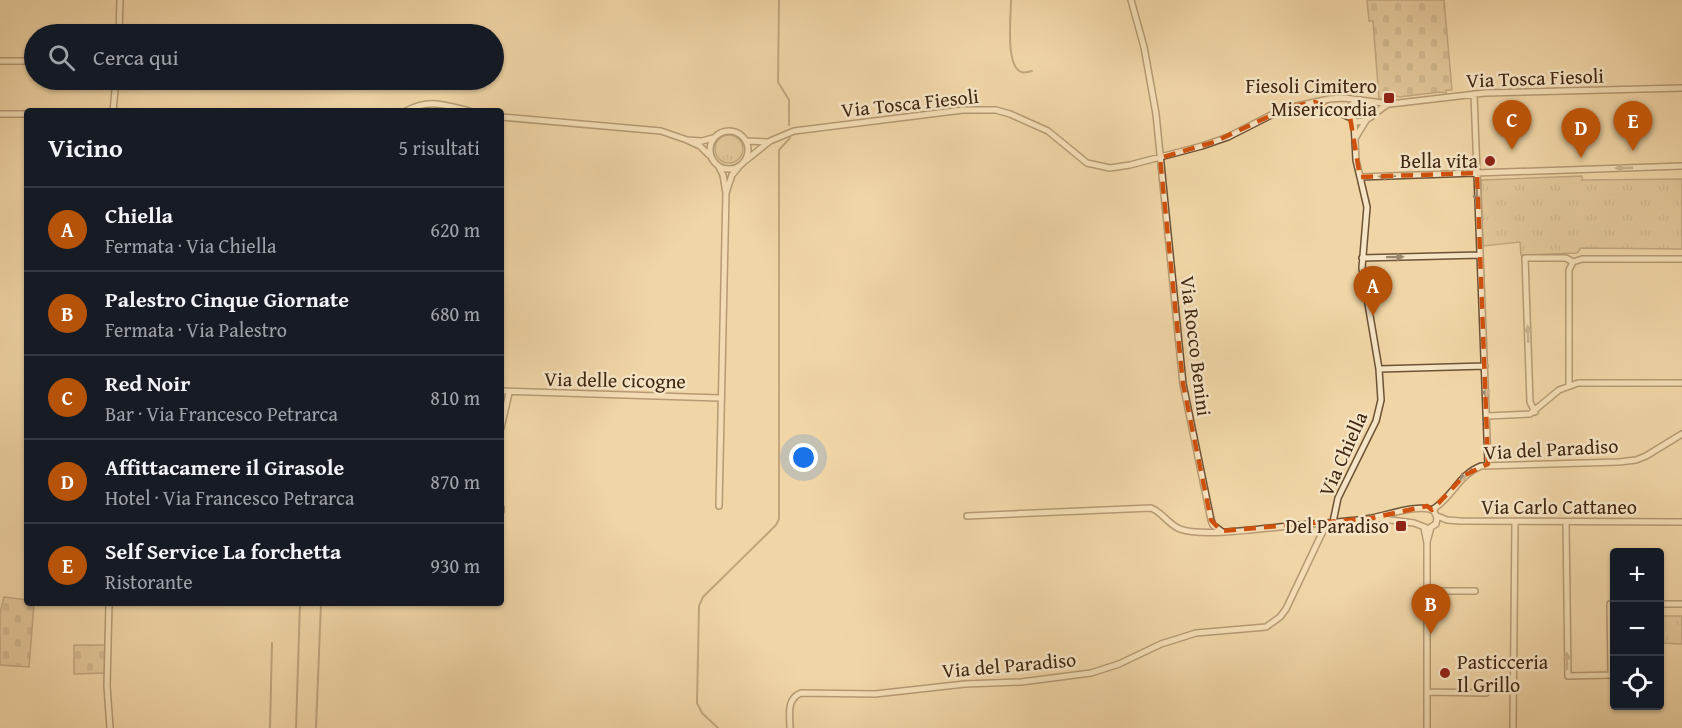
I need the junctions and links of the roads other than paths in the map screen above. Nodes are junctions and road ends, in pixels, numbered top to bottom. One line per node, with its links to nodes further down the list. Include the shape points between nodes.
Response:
1 (120, 0): 3 (street)
2 (1131, 0): 26 (street, Via Rocco Benini, via 1149,69)
3 (119, 24)
4 (0, 61): 5 (street)
5 (24, 61)
6 (1682, 88): 8 (street, Via Tosca Fiesoli)
7 (115, 90): 12 (street)
8 (1474, 94): 11 (street, Via Tosca Fiesoli); 31 (street)
9 (1361, 101): 10 (street, Via Tosca Fiesoli, via 1335,98); 11 (street, Via Tosca Fiesoli); 18 (street, via 1348,111); 19 (street, via 1370,109)
10 (1315, 102): 18 (street); 26 (street, Via Tosca Fiesoli, via 1283,109 1214,142)
11 (1389, 104): 19 (street, Via Tosca Fiesoli)
12 (113, 108)
13 (411, 108): 14 (street, via 434,102)
14 (457, 108)
15 (0, 114): 16 (street)
16 (24, 114)
17 (504, 117): 22 (street, Via Tosca Fiesoli, via 661,130)
18 (1352, 119): 19 (street); 21 (street, Via Chiella)
19 (1366, 121): 21 (street)
20 (715, 137): 22 (street, Via Tosca Fiesoli); 23 (street, Via Tosca Fiesoli, via 733,131); 25 (street, via 710,145)
21 (1356, 137): 32 (street, Via Chiella)
22 (687, 140): 25 (street, Via Tosca Fiesoli)
23 (746, 141): 24 (street, Via Tosca Fiesoli); 27 (street)
24 (770, 141): 26 (street, Via Tosca Fiesoli, via 804,129 981,109 1035,124 1094,166 1120,167); 27 (street, Via Tosca Fiesoli)
25 (711, 157): 28 (street, Via Tosca Fiesoli)
26 (1160, 158): 62 (street, Via Rocco Benini, via 1185,394 1211,520)
27 (745, 161): 29 (street, Via Tosca Fiesoli)
28 (718, 166): 29 (street); 33 (street)
29 (739, 166): 33 (street)
30 (1682, 166): 31 (street, one-way to 31)
31 (1477, 173): 32 (street, one-way to 32); 34 (street, one-way to 34)
32 (1360, 177): 35 (street, Via Chiella, via 1367,218)
33 (726, 193): 44 (street)
34 (1479, 255): 35 (street, one-way to 34); 38 (street)
35 (1362, 258): 39 (street, Via Chiella)
36 (1682, 259): 37 (street)
37 (1573, 262): 41 (street, via 1569,267); 45 (street, one-way to 37, via 1530,402 1525,258 1566,258)
38 (1485, 366): 39 (street); 47 (street, one-way to 47)
39 (1379, 369): 56 (street, Via Chiella, via 1380,410 1338,498)
40 (1682, 383): 41 (street)
41 (1569, 385): 45 (street)
42 (504, 392): 43 (street, Via delle cicogne)
43 (509, 393): 44 (street, Via delle cicogne); 46 (street)
44 (720, 398): 50 (street)
45 (1534, 412): 47 (street)
46 (504, 415)
47 (1487, 416): 49 (street)
48 (1682, 434): 49 (street, Via del Paradiso, via 1636,460)
49 (1488, 464): 52 (street, Via del Paradiso, one-way to 52, via 1465,475 1444,502)
50 (719, 506)
51 (1420, 510): 52 (street); 55 (street); 60 (street, via 1417,518)
52 (1432, 510): 54 (street)
53 (967, 516): 62 (street, Via Chiella, via 1150,508 1178,528)
54 (1437, 516): 57 (street, Via Carlo Cattaneo, via 1446,520); 61 (street)
55 (1372, 518): 56 (street); 60 (street)
56 (1333, 522): 62 (street, Via Chiella); 73 (street, Via del Paradiso, via 1323,531 1286,609 1266,627 1196,633 1106,669 1036,681 875,694 797,694 790,706)
57 (1515, 522): 58 (street, Via Carlo Cattaneo); 75 (street)
58 (1566, 522): 59 (street, Via Carlo Cattaneo); 69 (street, one-way to 58, via 1611,675 1568,676)
59 (1682, 522)
60 (1422, 526): 61 (street); 63 (street)
61 (1431, 527): 63 (street)
62 (1221, 531)
63 (1427, 542): 64 (street)
64 (1427, 591): 65 (street); 70 (street)
65 (1475, 591)
66 (1664, 604): 67 (street)
67 (1682, 604)
68 (109, 606): 72 (street)
69 (1611, 656)
70 (1427, 693): 71 (street); 74 (street)
71 (1486, 693)
72 (110, 728)
73 (790, 728)
74 (1427, 728)
75 (1513, 728)

